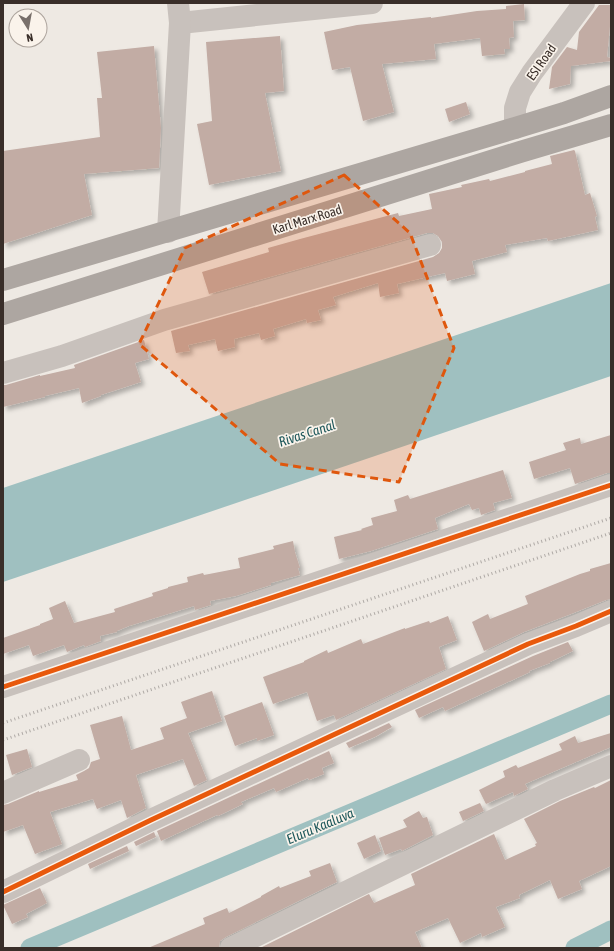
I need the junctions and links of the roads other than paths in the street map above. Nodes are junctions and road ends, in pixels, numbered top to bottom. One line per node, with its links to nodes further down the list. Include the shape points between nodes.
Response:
1 (372, 3): 3 (street)
2 (584, 3): 6 (street, ESI Road, via 520,92)
3 (179, 13): 9 (street)
4 (611, 96): 6 (main road)
5 (611, 125): 8 (main road, Karl Marx Road)
6 (515, 128): 7 (main road)
7 (281, 198): 8 (main road); 9 (main road)
8 (290, 224): 12 (main road, Karl Marx Road)
9 (168, 232): 11 (main road)
10 (430, 245): 13 (street, via 164,320 62,356)
11 (3, 280)
12 (3, 314)
13 (3, 373)
14 (611, 485): 16 (street)
15 (611, 612): 20 (street, via 528,644 165,813)
16 (3, 687)
17 (79, 760): 19 (street)
18 (611, 766): 21 (street, via 554,790)
19 (3, 793)
20 (3, 892)
21 (230, 948)

